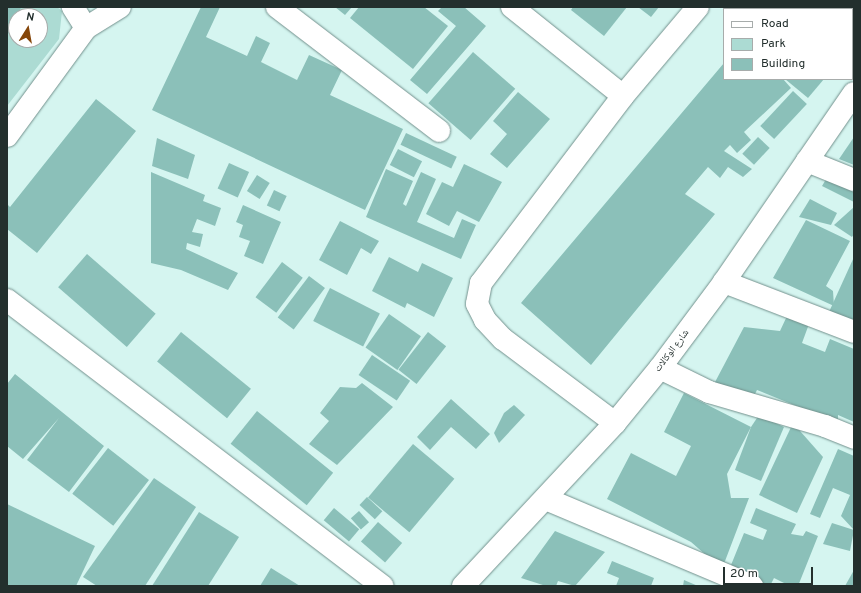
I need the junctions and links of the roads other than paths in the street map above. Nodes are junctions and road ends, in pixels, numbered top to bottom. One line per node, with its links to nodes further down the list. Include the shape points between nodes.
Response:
1 (74, 7): 6 (street)
2 (120, 7): 6 (street)
3 (277, 7): 9 (street)
4 (512, 7): 8 (street)
5 (698, 7): 8 (street)
6 (86, 28): 10 (street)
7 (854, 93): 11 (street, شارع الوكالات)
8 (623, 96): 17 (street, via 481,283 477,304 485,320 503,339)
9 (439, 131)
10 (7, 136)
11 (807, 161): 12 (street); 13 (street, شارع الوكالات)
12 (854, 180)
13 (724, 282): 15 (street); 16 (street, شارع الوكالات)
14 (7, 300): 20 (street)
15 (854, 332)
16 (660, 368): 17 (street, شارع الوكالات); 18 (street, via 709,392 818,424)
17 (615, 423): 19 (street, شارع الوكالات)
18 (854, 438)
19 (546, 499): 21 (street, شارع الوكالات); 22 (street)
20 (383, 586)
21 (463, 586)
22 (752, 586)

